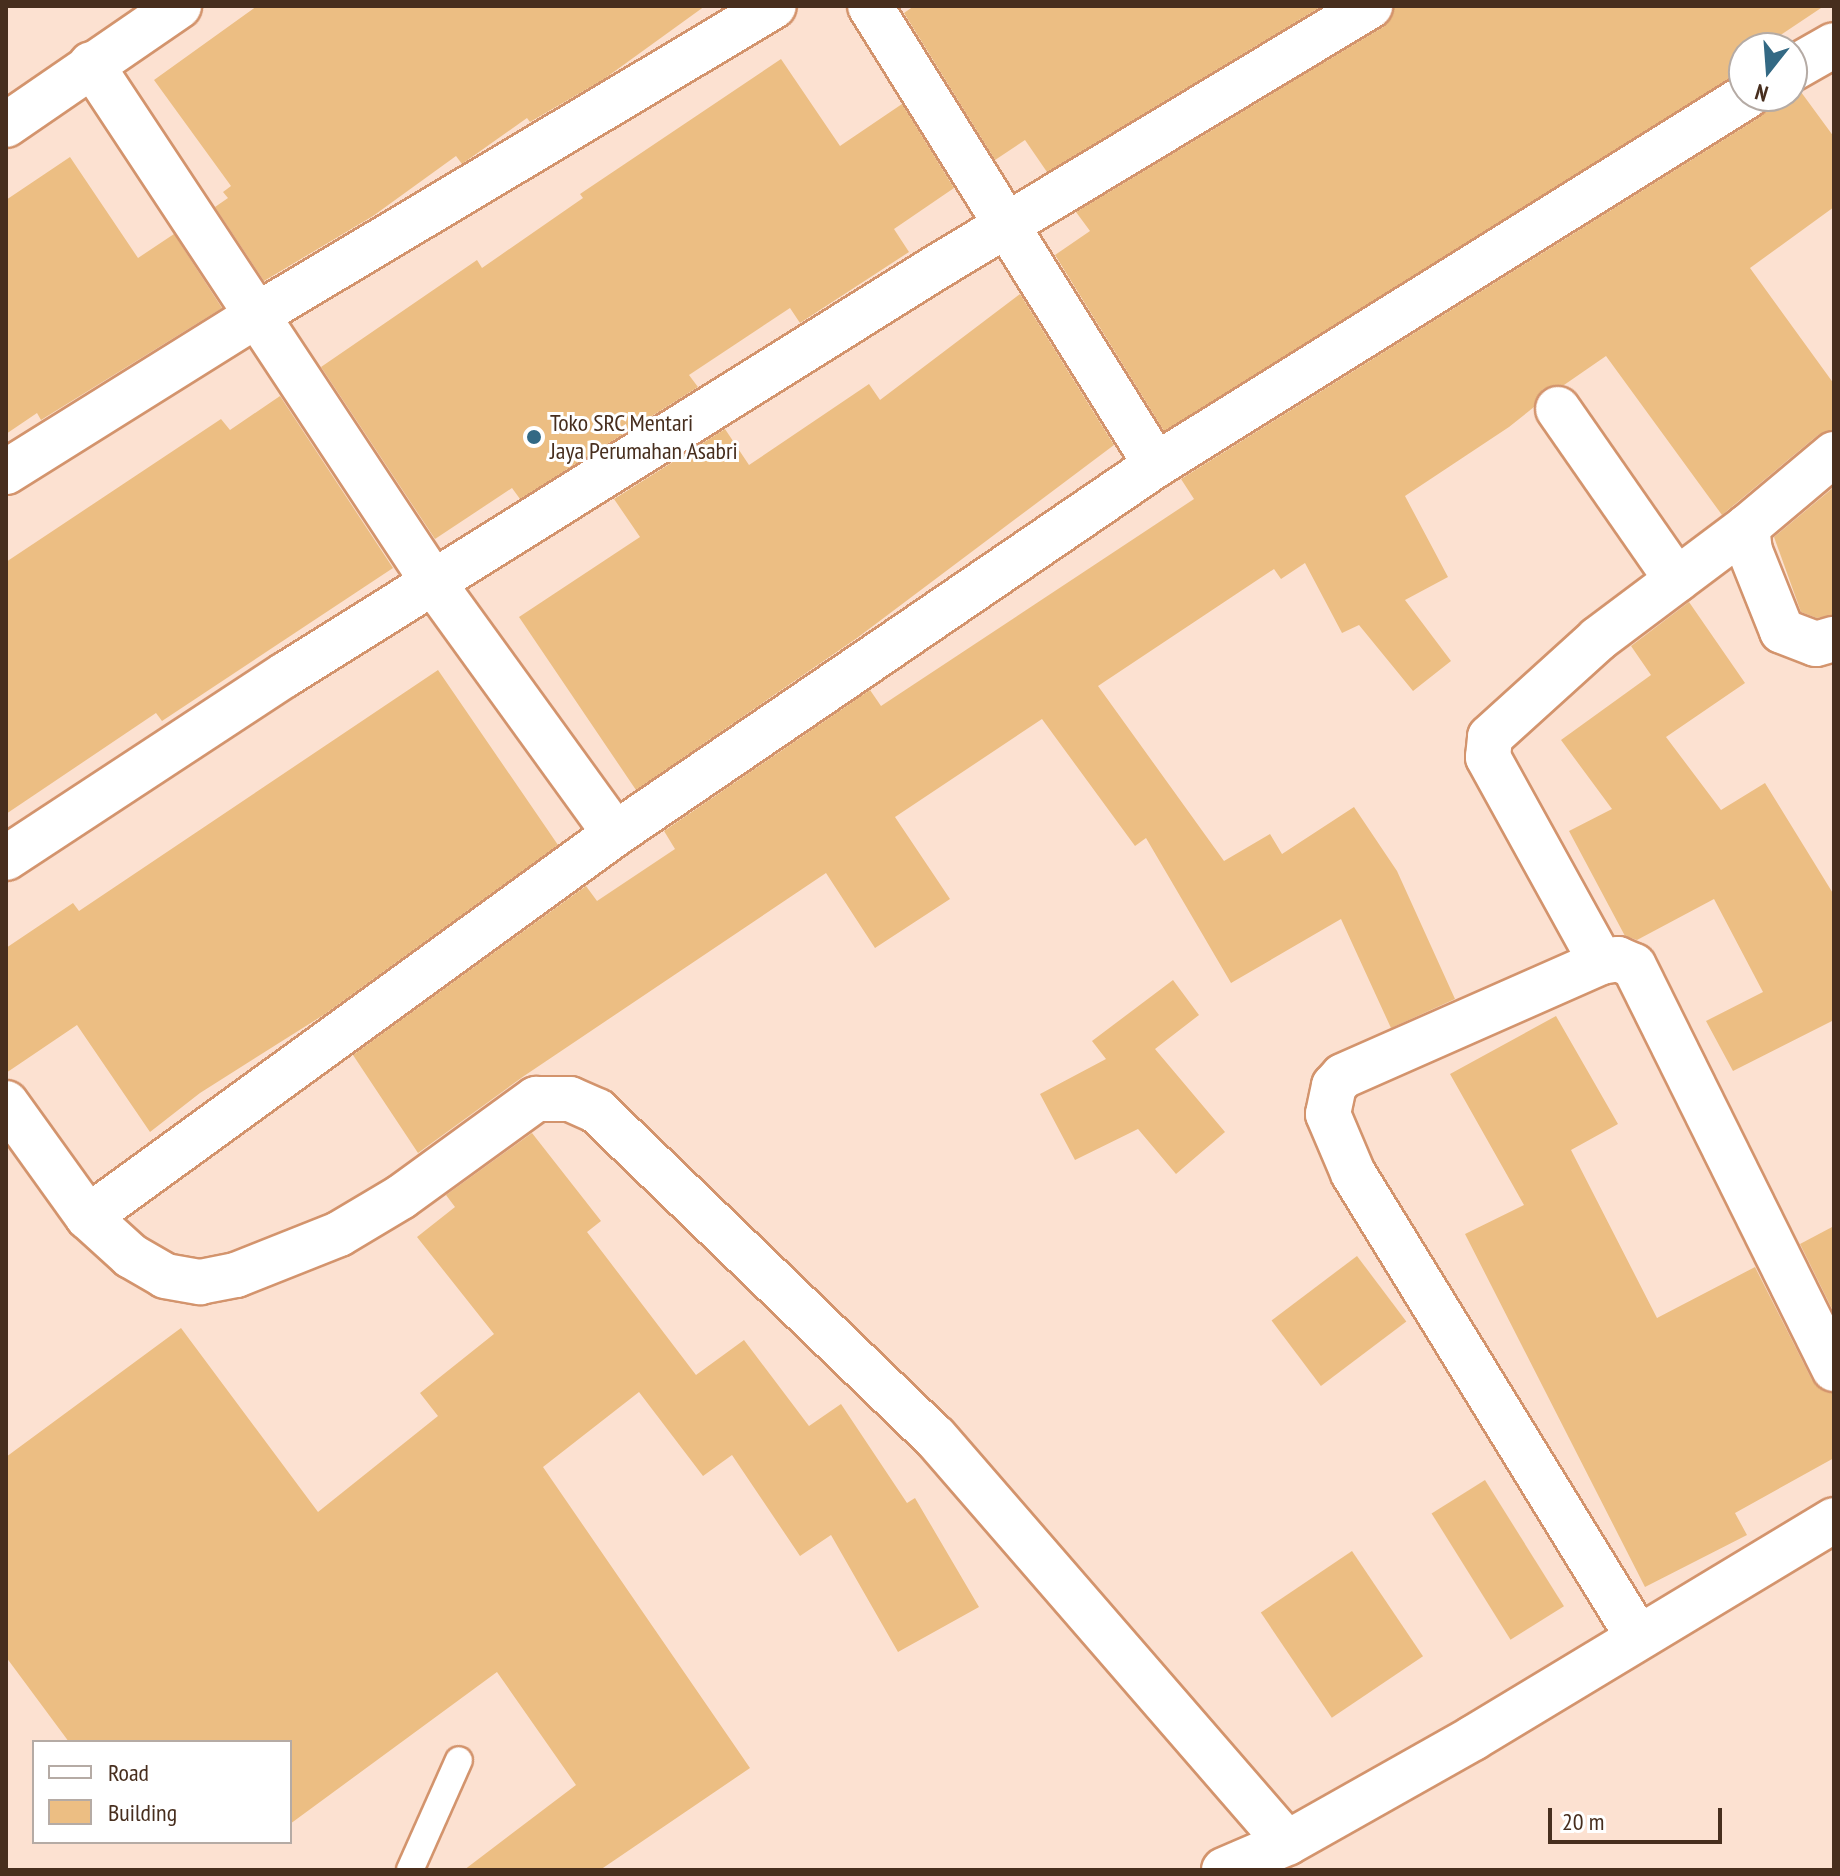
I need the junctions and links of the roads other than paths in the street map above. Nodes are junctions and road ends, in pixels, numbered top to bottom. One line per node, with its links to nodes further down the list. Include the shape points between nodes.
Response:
1 (179, 6): 7 (street)
2 (774, 6): 11 (street)
3 (870, 6): 10 (street)
4 (1370, 6): 10 (street)
5 (1834, 45): 6 (street)
6 (1808, 60)
7 (91, 64): 9 (street); 11 (street)
8 (1728, 108): 14 (street)
9 (6, 125)
10 (1006, 225): 14 (street); 18 (street)
11 (257, 315): 15 (street); 18 (street)
12 (1558, 409): 17 (street)
13 (1834, 454): 16 (street)
14 (1156, 465): 20 (street)
15 (6, 472)
16 (1747, 527): 17 (street); 19 (street, via 1750,551 1782,631 1816,644)
17 (1677, 580): 22 (street, via 1598,639 1490,737 1488,757)
18 (435, 585): 20 (street); 21 (street, via 285,675)
19 (1834, 639)
20 (615, 834): 24 (street)
21 (6, 858)
22 (1601, 962): 25 (street, via 1626,962 1645,983); 27 (street, via 1343,1076 1328,1097 1328,1114 1353,1173)
23 (6, 1103): 24 (street)
24 (88, 1217): 29 (street, via 131,1256 165,1276 200,1282 236,1275 339,1234 401,1197 536,1099 570,1099 597,1111 935,1437)
25 (1834, 1369)
26 (1834, 1520): 27 (street)
27 (1638, 1637): 29 (street)
28 (459, 1760): 30 (lane)
29 (1287, 1843): 31 (street)
30 (410, 1870)
31 (1224, 1870)

